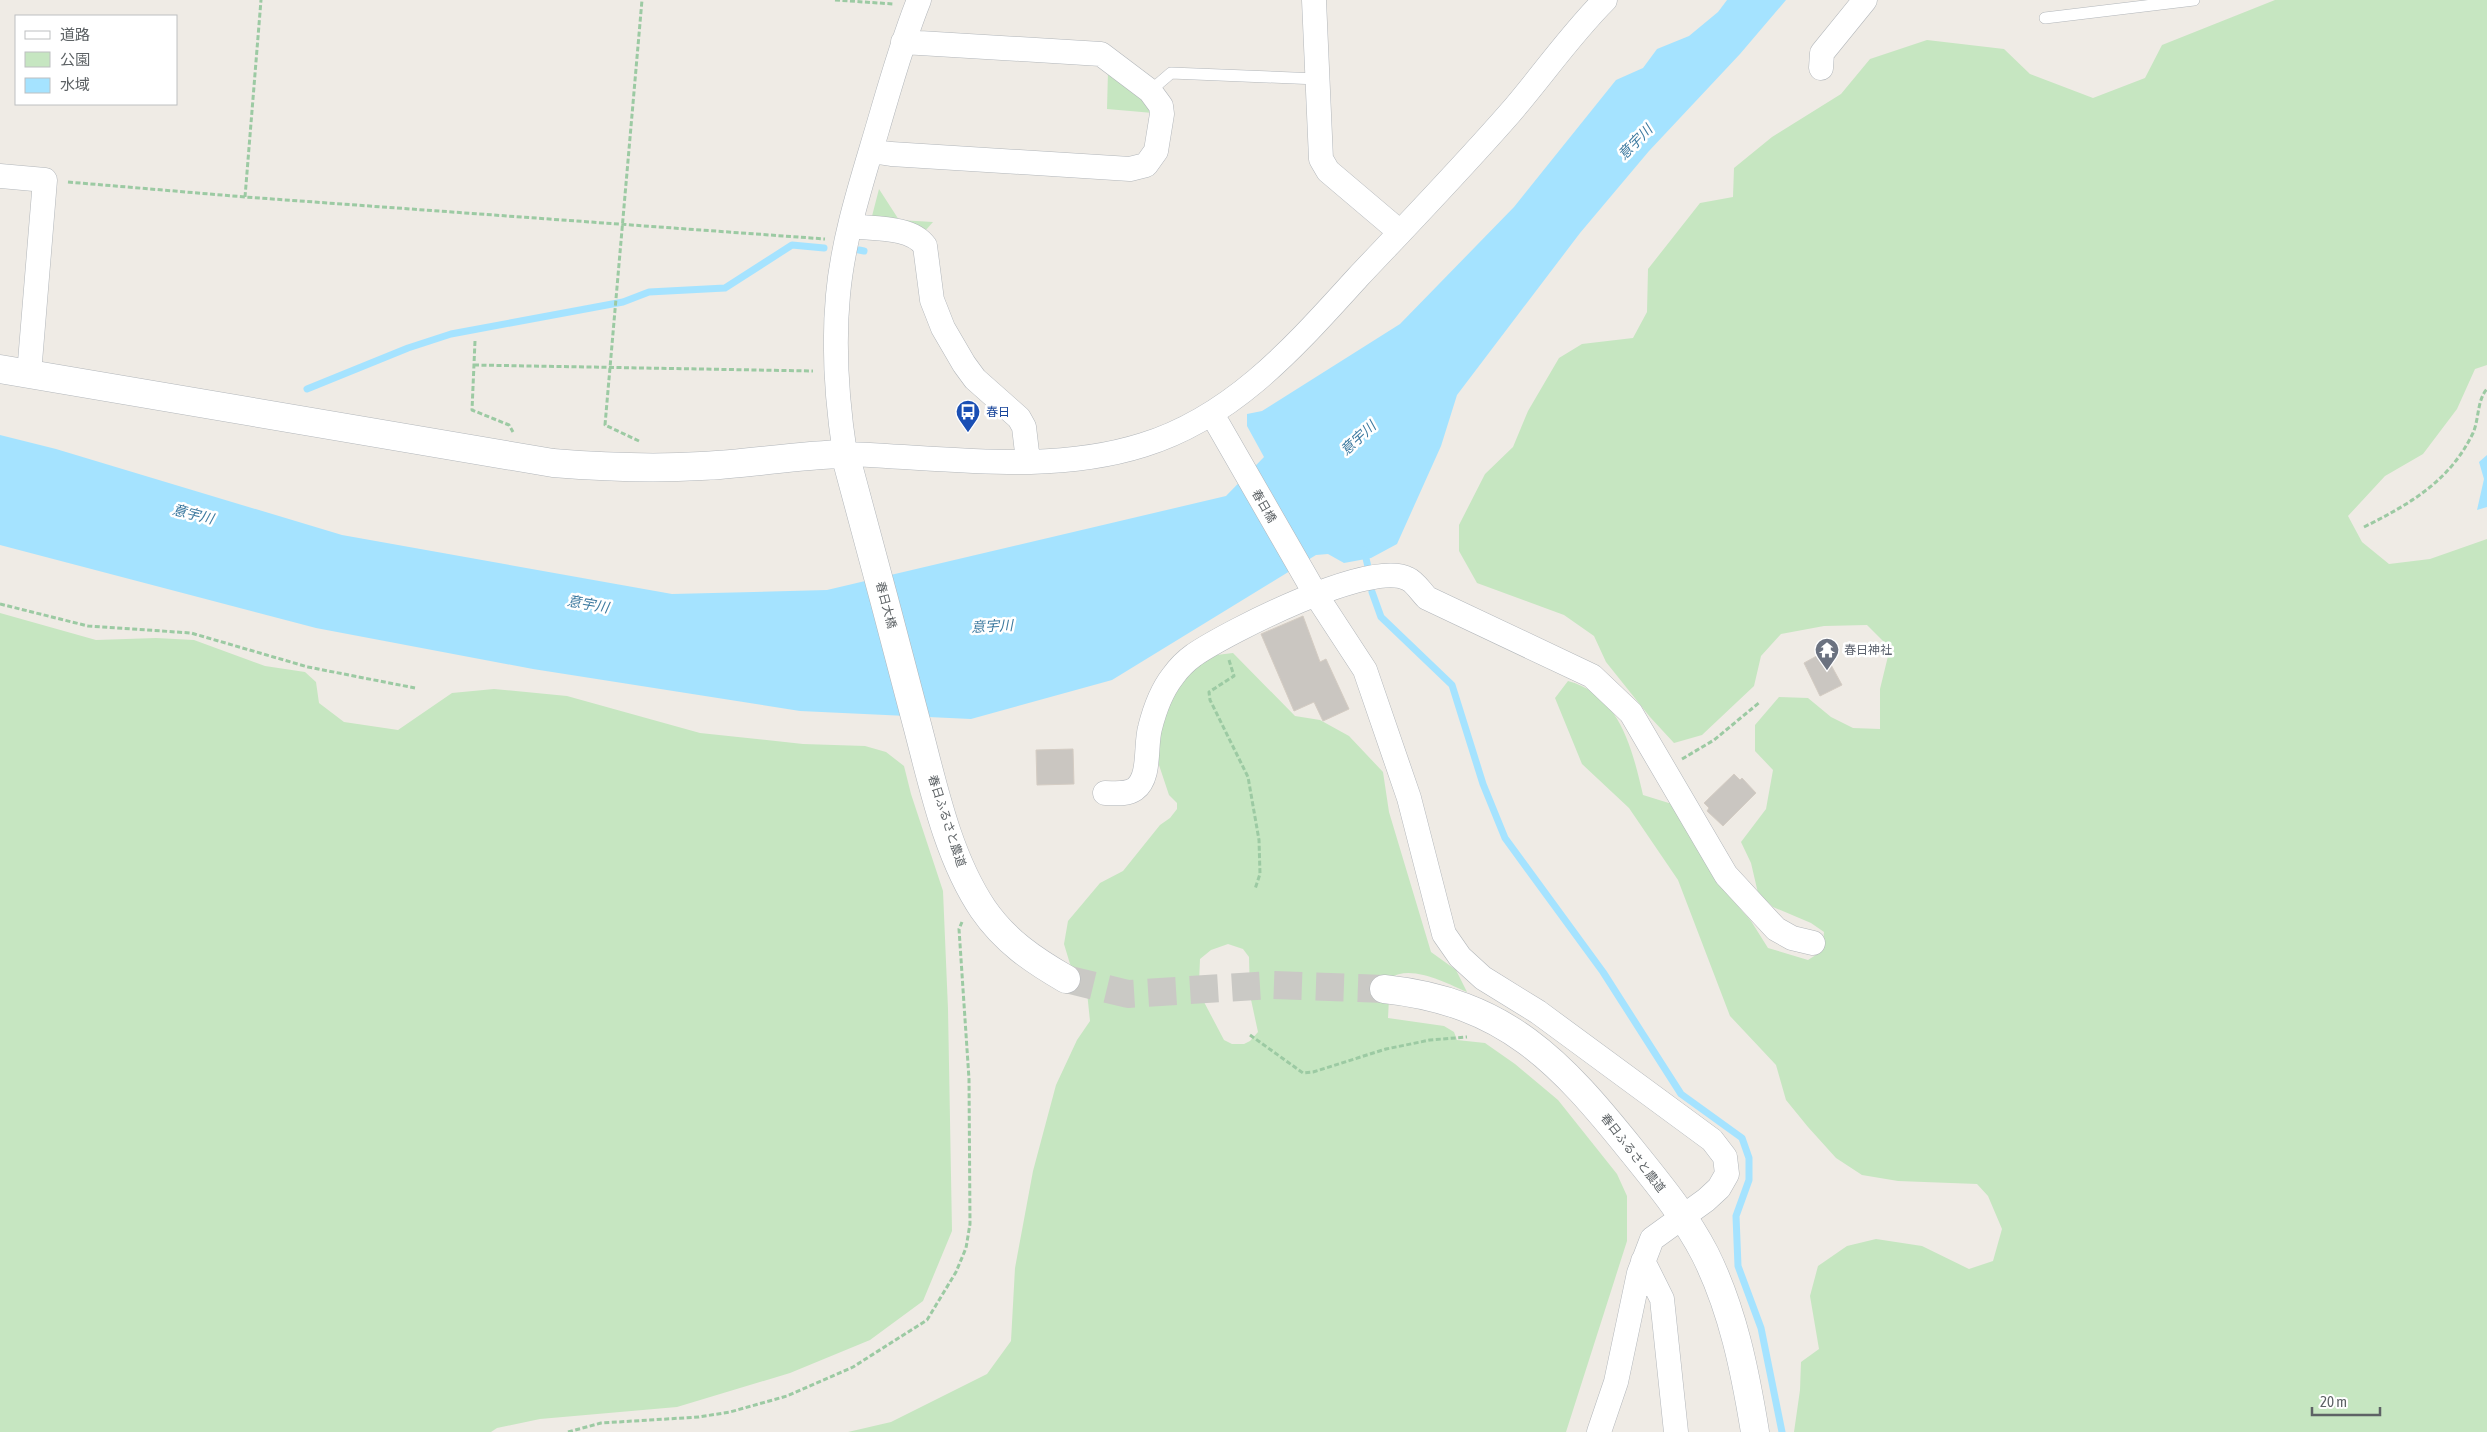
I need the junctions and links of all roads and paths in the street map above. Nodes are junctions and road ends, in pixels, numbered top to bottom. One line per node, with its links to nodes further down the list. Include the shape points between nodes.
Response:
1 (261, 0): 18 (path)
2 (642, 0): 19 (path)
3 (835, 0): 8 (path)
4 (1314, 0): 13 (street)
5 (1864, 0): 12 (street, via 1822,52)
6 (2194, 0): 9 (lane)
7 (1601, 1): 20 (street, via 1509,114)
8 (918, 3): 11 (street)
9 (2146, 3): 10 (lane)
10 (2045, 18)
11 (903, 42): 14 (street, via 1101,54); 15 (street)
12 (1821, 68)
13 (1318, 79): 14 (lane, via 1171,73); 20 (street, via 1321,159 1328,170)
14 (1150, 91): 15 (street, via 1162,114 1156,151 1146,165 1138,168)
15 (871, 151): 21 (street)
16 (0, 176): 17 (street)
17 (45, 180): 18 (path); 27 (street)
18 (245, 197): 19 (path)
19 (622, 225): 21 (path); 24 (path)
20 (1400, 232): 29 (street, via 1312,327)
21 (848, 233): 26 (street, via 838,296); 31 (street, via 910,234 921,241 927,255 937,315 975,379 1019,418 1025,432)
22 (475, 341): 23 (path)
23 (474, 365): 24 (path); 30 (path, via 472,410 513,431)
24 (610, 368): 26 (path); 33 (path, via 605,425 644,443)
25 (0, 369): 27 (street)
26 (837, 371): 32 (street, via 837,401)
27 (29, 374): 30 (street)
28 (2487, 389): 34 (path, via 2475,430 2462,456 2422,496)
29 (1215, 421): 31 (street, via 1142,445 1102,454); 35 (street, 春日橋)
30 (514, 457): 33 (street, via 581,465)
31 (1028, 461): 32 (street)
32 (847, 462): 33 (street, via 800,455 703,466); 40 (street, 春日大橋)
33 (644, 467)
34 (2364, 527)
35 (1313, 590): 37 (street, via 1302,599); 41 (street, via 1353,580 1389,576 1408,578 1427,598 1592,676 1631,713); 50 (street, 春日橋, via 1365,670 1409,798 1444,934 1460,957 1483,978 1538,1012 1712,1140 1725,1157 1728,1174 1719,1188)
36 (0, 604): 38 (path, via 88,626 191,633 308,667)
37 (1232, 632): 42 (street, via 1192,656 1172,677 1150,728 1141,783 1127,793); 43 (path, via 1228,659 1234,676 1209,692 1248,777 1260,840 1260,874)
38 (415, 688)
39 (1760, 702): 41 (path, via 1714,740)
40 (922, 741): 44 (street, 春日ふるさと農道, via 957,856)
41 (1665, 769): 45 (street, via 1726,875 1776,929 1792,938)
42 (1105, 793)
43 (1255, 889)
44 (982, 907): 46 (street, 春日ふるさと農道, via 1024,954); 52 (path, via 962,922 959,930 968,1079 970,1224 966,1248 956,1272 926,1320 853,1367 787,1396 730,1412 600,1423)
45 (1813, 943)
46 (1066, 979)
47 (1384, 989): 48 (street, 春日ふるさと農道, via 1437,999)
48 (1488, 1017): 49 (path, via 1473,1036 1386,1048 1308,1073 1303,1073); 50 (street, 春日ふるさと農道, via 1539,1048 1580,1088 1662,1187)
49 (1250, 1035)
50 (1680, 1216): 51 (street, 春日橋, via 1652,1239); 55 (street, 春日ふるさと農道, via 1704,1252 1730,1316 1747,1380)
51 (1643, 1262): 53 (street, 春日橋, via 1616,1382); 54 (street, via 1662,1299)
52 (568, 1432)
53 (1599, 1432)
54 (1676, 1432)
55 (1755, 1432)

